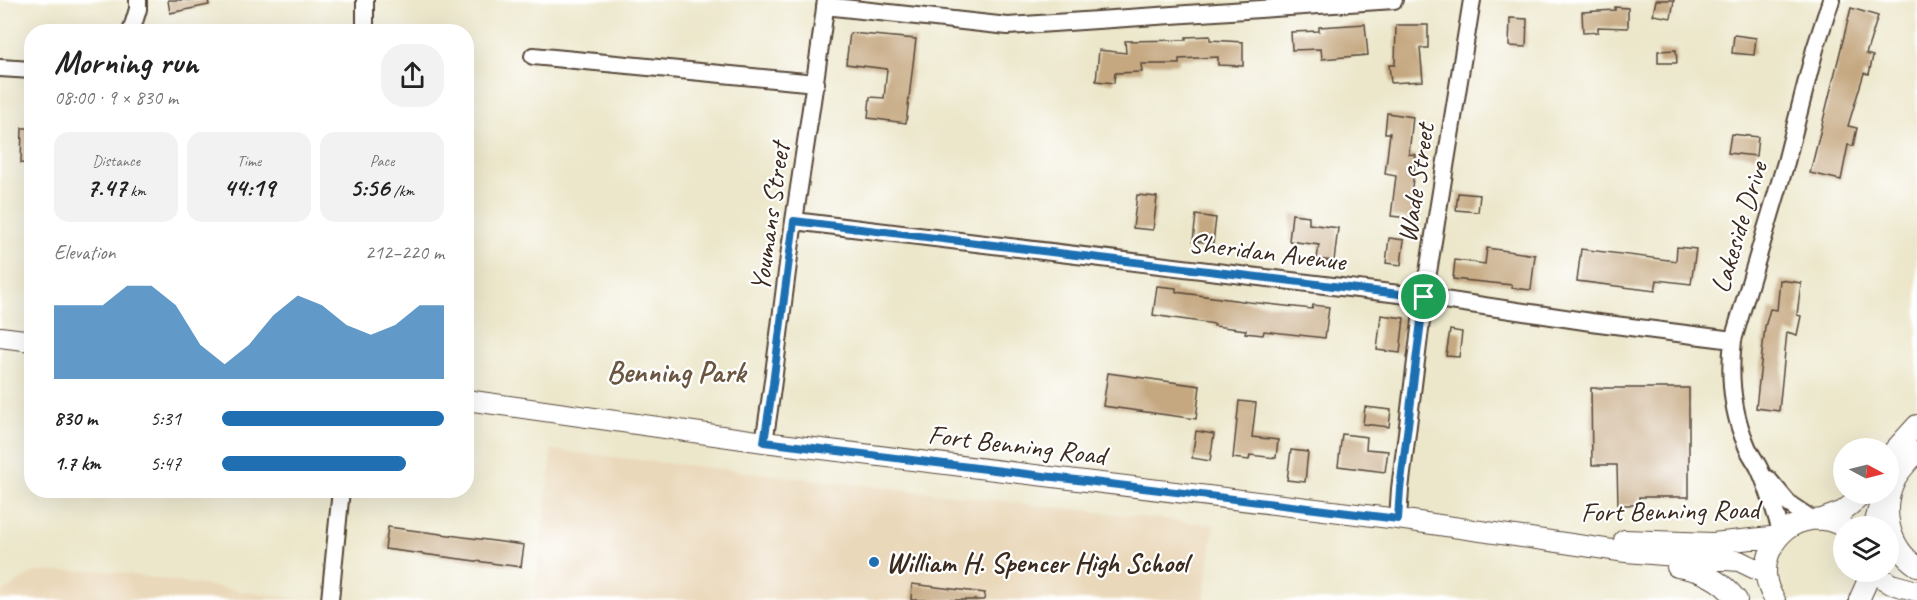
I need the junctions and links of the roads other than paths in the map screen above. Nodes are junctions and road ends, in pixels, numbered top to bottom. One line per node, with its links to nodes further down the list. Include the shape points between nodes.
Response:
1 (138, 0): 7 (street)
2 (365, 0): 8 (street)
3 (1394, 0): 6 (street, via 1008,26)
4 (1472, 0): 14 (street, Wade Street)
5 (1831, 0): 17 (street, Lakeside Drive)
6 (826, 3): 12 (street, Youmans Street)
7 (133, 24)
8 (364, 24)
9 (533, 56): 12 (street)
10 (0, 68): 11 (street)
11 (24, 70)
12 (816, 83): 13 (street, Youmans Street)
13 (794, 221): 14 (street, Sheridan Avenue); 20 (street, Youmans Street)
14 (1424, 297): 17 (street, Sheridan Avenue); 28 (street, Wade Street)
15 (0, 337): 16 (street)
16 (24, 340)
17 (1733, 340): 23 (street, Lakeside Drive, via 1730,366 1734,401 1746,445)
18 (474, 401): 20 (street, Fort Benning Road)
19 (1917, 425): 21 (street)
20 (764, 442): 28 (street, Fort Benning Road)
21 (1899, 445)
22 (1917, 452): 24 (street)
23 (1759, 469): 29 (street, Lakeside Drive, via 1789,504); 31 (street, Lakeside Drive)
24 (1899, 475)
25 (339, 498): 39 (street)
26 (1852, 504): 29 (street, Fort Benning Road)
27 (1890, 504): 34 (street, via 1894,542)
28 (1398, 519): 32 (street, Fort Benning Road)
29 (1816, 520): 30 (street); 31 (street, Fort Benning Road, via 1791,526)
30 (1833, 522)
31 (1781, 535): 32 (street, Fort Benning Road, via 1713,543 1581,538); 37 (street, via 1767,560)
32 (1560, 542): 33 (street, Fort Benning Road)
33 (1626, 552): 37 (street, Fort Benning Road, via 1739,561); 40 (street, via 1643,560 1699,571 1717,580)
34 (1917, 566)
35 (1867, 582): 41 (street)
36 (1888, 582): 38 (street)
37 (1768, 590)
38 (1917, 591)
39 (330, 600)
40 (1737, 600)
41 (1859, 600)

